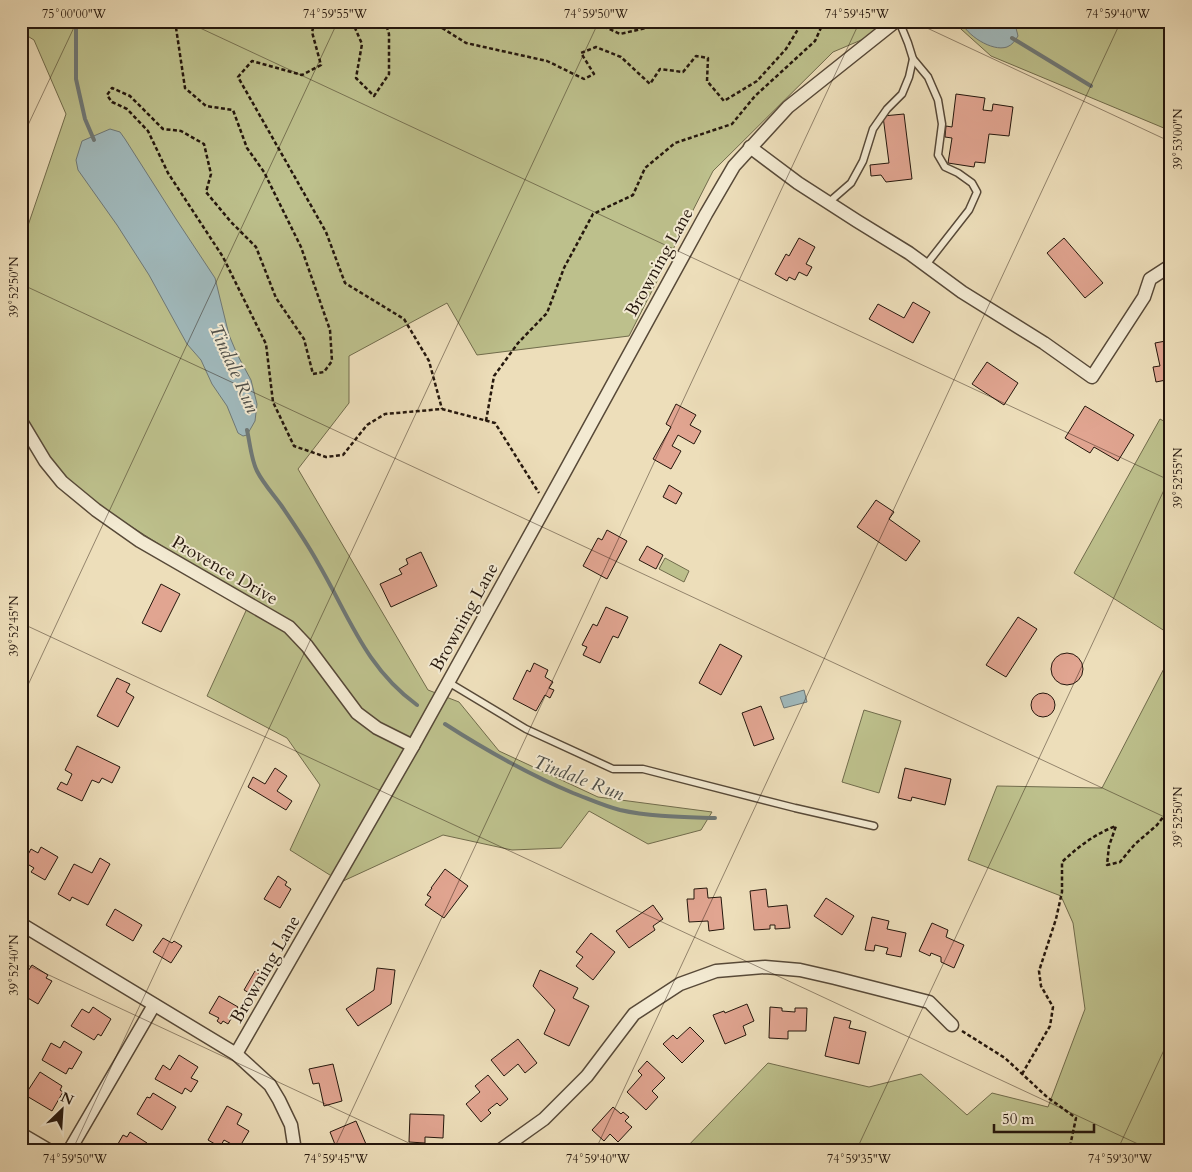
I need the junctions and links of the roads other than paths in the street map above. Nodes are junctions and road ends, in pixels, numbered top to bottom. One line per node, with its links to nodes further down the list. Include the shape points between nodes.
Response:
1 (897, 21): 2 (lane); 3 (street, Browning Lane, via 788,107)
2 (913, 59): 4 (lane, via 902,94 873,129 851,183); 5 (lane, via 928,77 938,100 942,124 938,155 945,167 972,183 977,192 969,210)
3 (750, 147): 4 (street); 8 (street, Browning Lane, via 734,166 706,214)
4 (828, 203): 5 (street)
5 (926, 265): 6 (street, via 1092,377 1144,297 1150,279 1167,268)
6 (1171, 269)
7 (21, 421): 9 (street, Provence Drive, via 62,482 82,499 140,541 289,627 357,713 377,728)
8 (448, 682): 9 (street, Browning Lane); 10 (lane, via 526,729 613,769 643,769)
9 (413, 746): 14 (street, Browning Lane)
10 (874, 826)
11 (21, 924): 12 (street)
12 (154, 1004): 14 (street); 17 (street)
13 (952, 1025): 19 (street, via 929,1002 835,978 765,967 716,971 680,984 634,1014 587,1076 552,1112)
14 (236, 1054): 18 (street, via 270,1085 291,1125)
15 (21, 1134): 16 (street)
16 (50, 1151)
17 (69, 1151)
18 (295, 1151)
19 (499, 1151)

